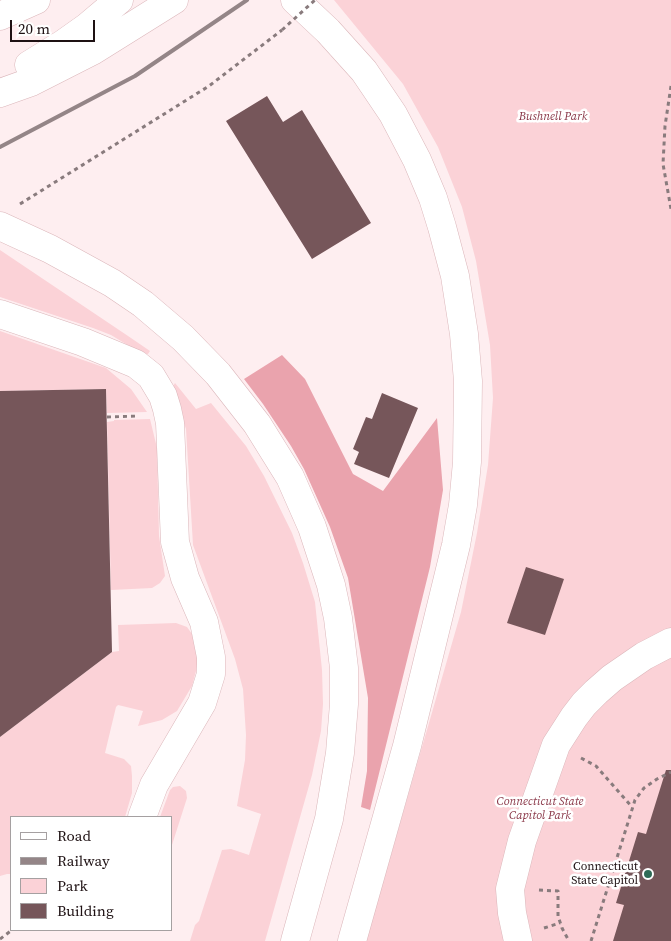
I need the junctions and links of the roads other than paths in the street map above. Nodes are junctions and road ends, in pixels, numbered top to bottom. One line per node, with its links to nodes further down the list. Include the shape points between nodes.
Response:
1 (36, 0): 5 (main road)
2 (119, 0): 6 (main road, via 63,44)
3 (174, 0): 7 (main road, via 94,50 31,82)
4 (295, 0): 13 (main road, via 364,71 393,114 417,160 433,198 455,276 468,381 467,462 456,545 407,746)
5 (0, 16)
6 (0, 80)
7 (0, 93)
8 (8, 216): 12 (main road, via 50,249 128,293 195,350 237,397 269,441 312,526 331,584 341,636 344,689 340,753 330,812)
9 (0, 314): 11 (main road, via 136,364 151,376 167,409 175,542 185,578 204,622 211,674 202,703 157,779)
10 (671, 642): 14 (main road, via 644,656 596,692 556,745 522,841 510,889)
11 (142, 816)
12 (295, 941)
13 (352, 941)
14 (518, 941)

